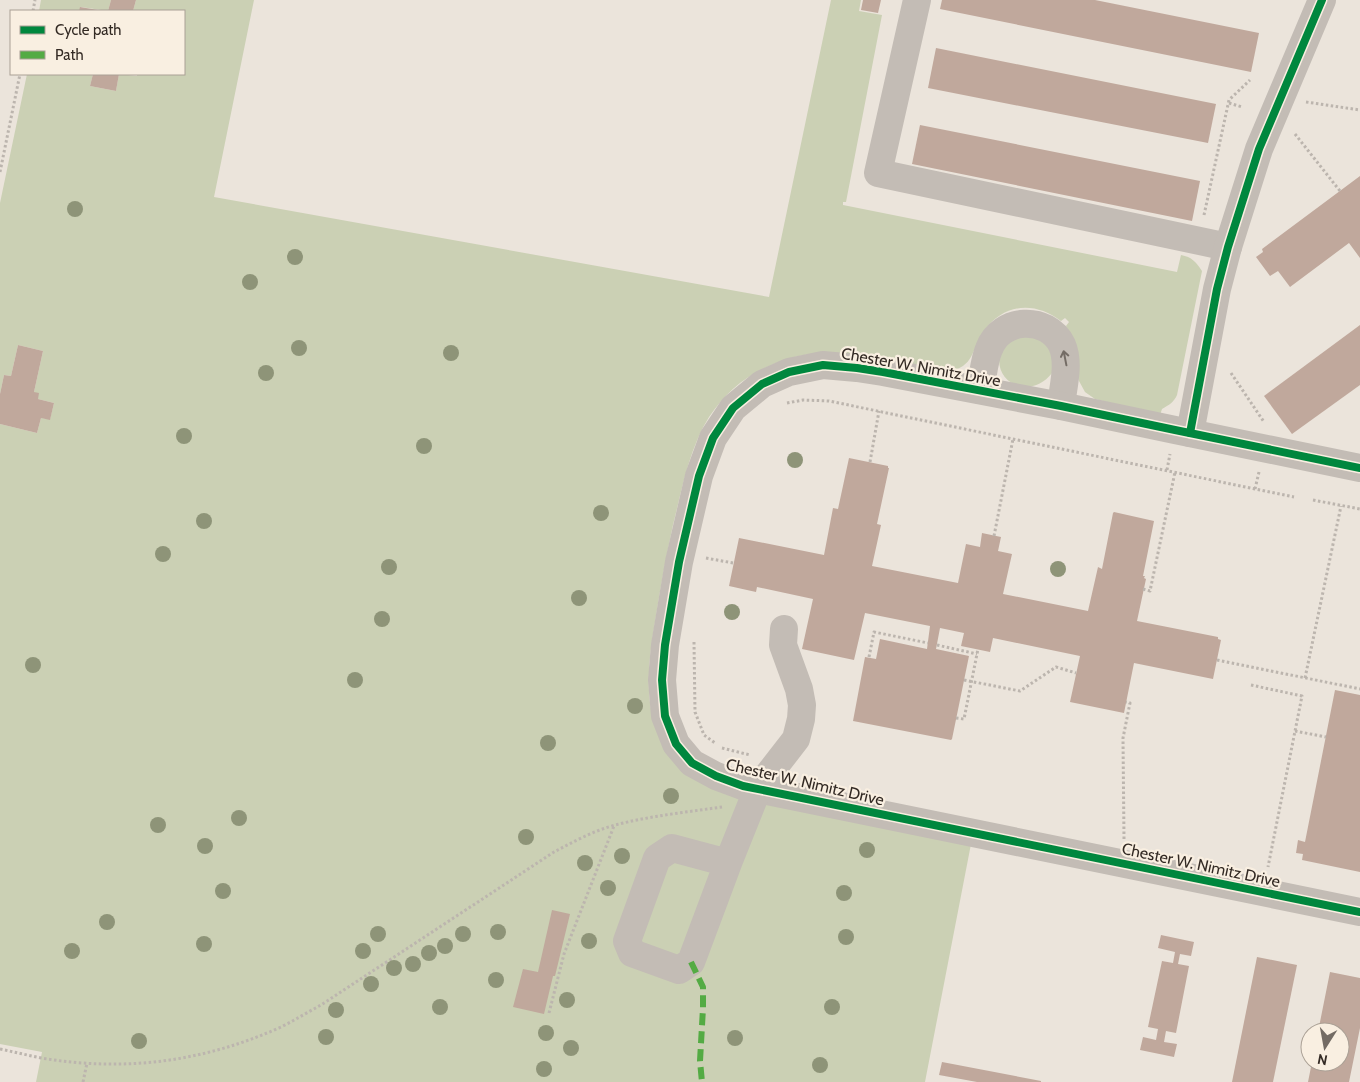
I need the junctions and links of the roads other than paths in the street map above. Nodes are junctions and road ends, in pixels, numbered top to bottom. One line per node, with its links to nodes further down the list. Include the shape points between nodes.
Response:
1 (917, 0): 3 (street, via 878,174)
2 (1322, 0): 3 (street, via 1259,150)
3 (1228, 247): 6 (street)
4 (980, 390): 5 (street, Chester W. Nimitz Drive); 5 (street, one-way to 4, via 1067,363 1062,346 1055,334 1042,326 1023,322 1006,328 995,338 989,348); 9 (street, Chester W. Nimitz Drive, via 823,365 788,372 762,384 733,408 713,438 699,476 679,562 662,680 665,716 676,744 692,763 716,776)
5 (1061, 406): 6 (street, Chester W. Nimitz Drive)
6 (1190, 433): 7 (street, Chester W. Nimitz Drive)
7 (1360, 468)
8 (784, 629): 9 (street, via 783,645 799,689 801,719 796,739)
9 (751, 787): 10 (street); 11 (street, Chester W. Nimitz Drive)
10 (728, 863): 10 (street, via 691,962 679,970 632,953 627,941 657,858 672,848)
11 (1360, 912)

